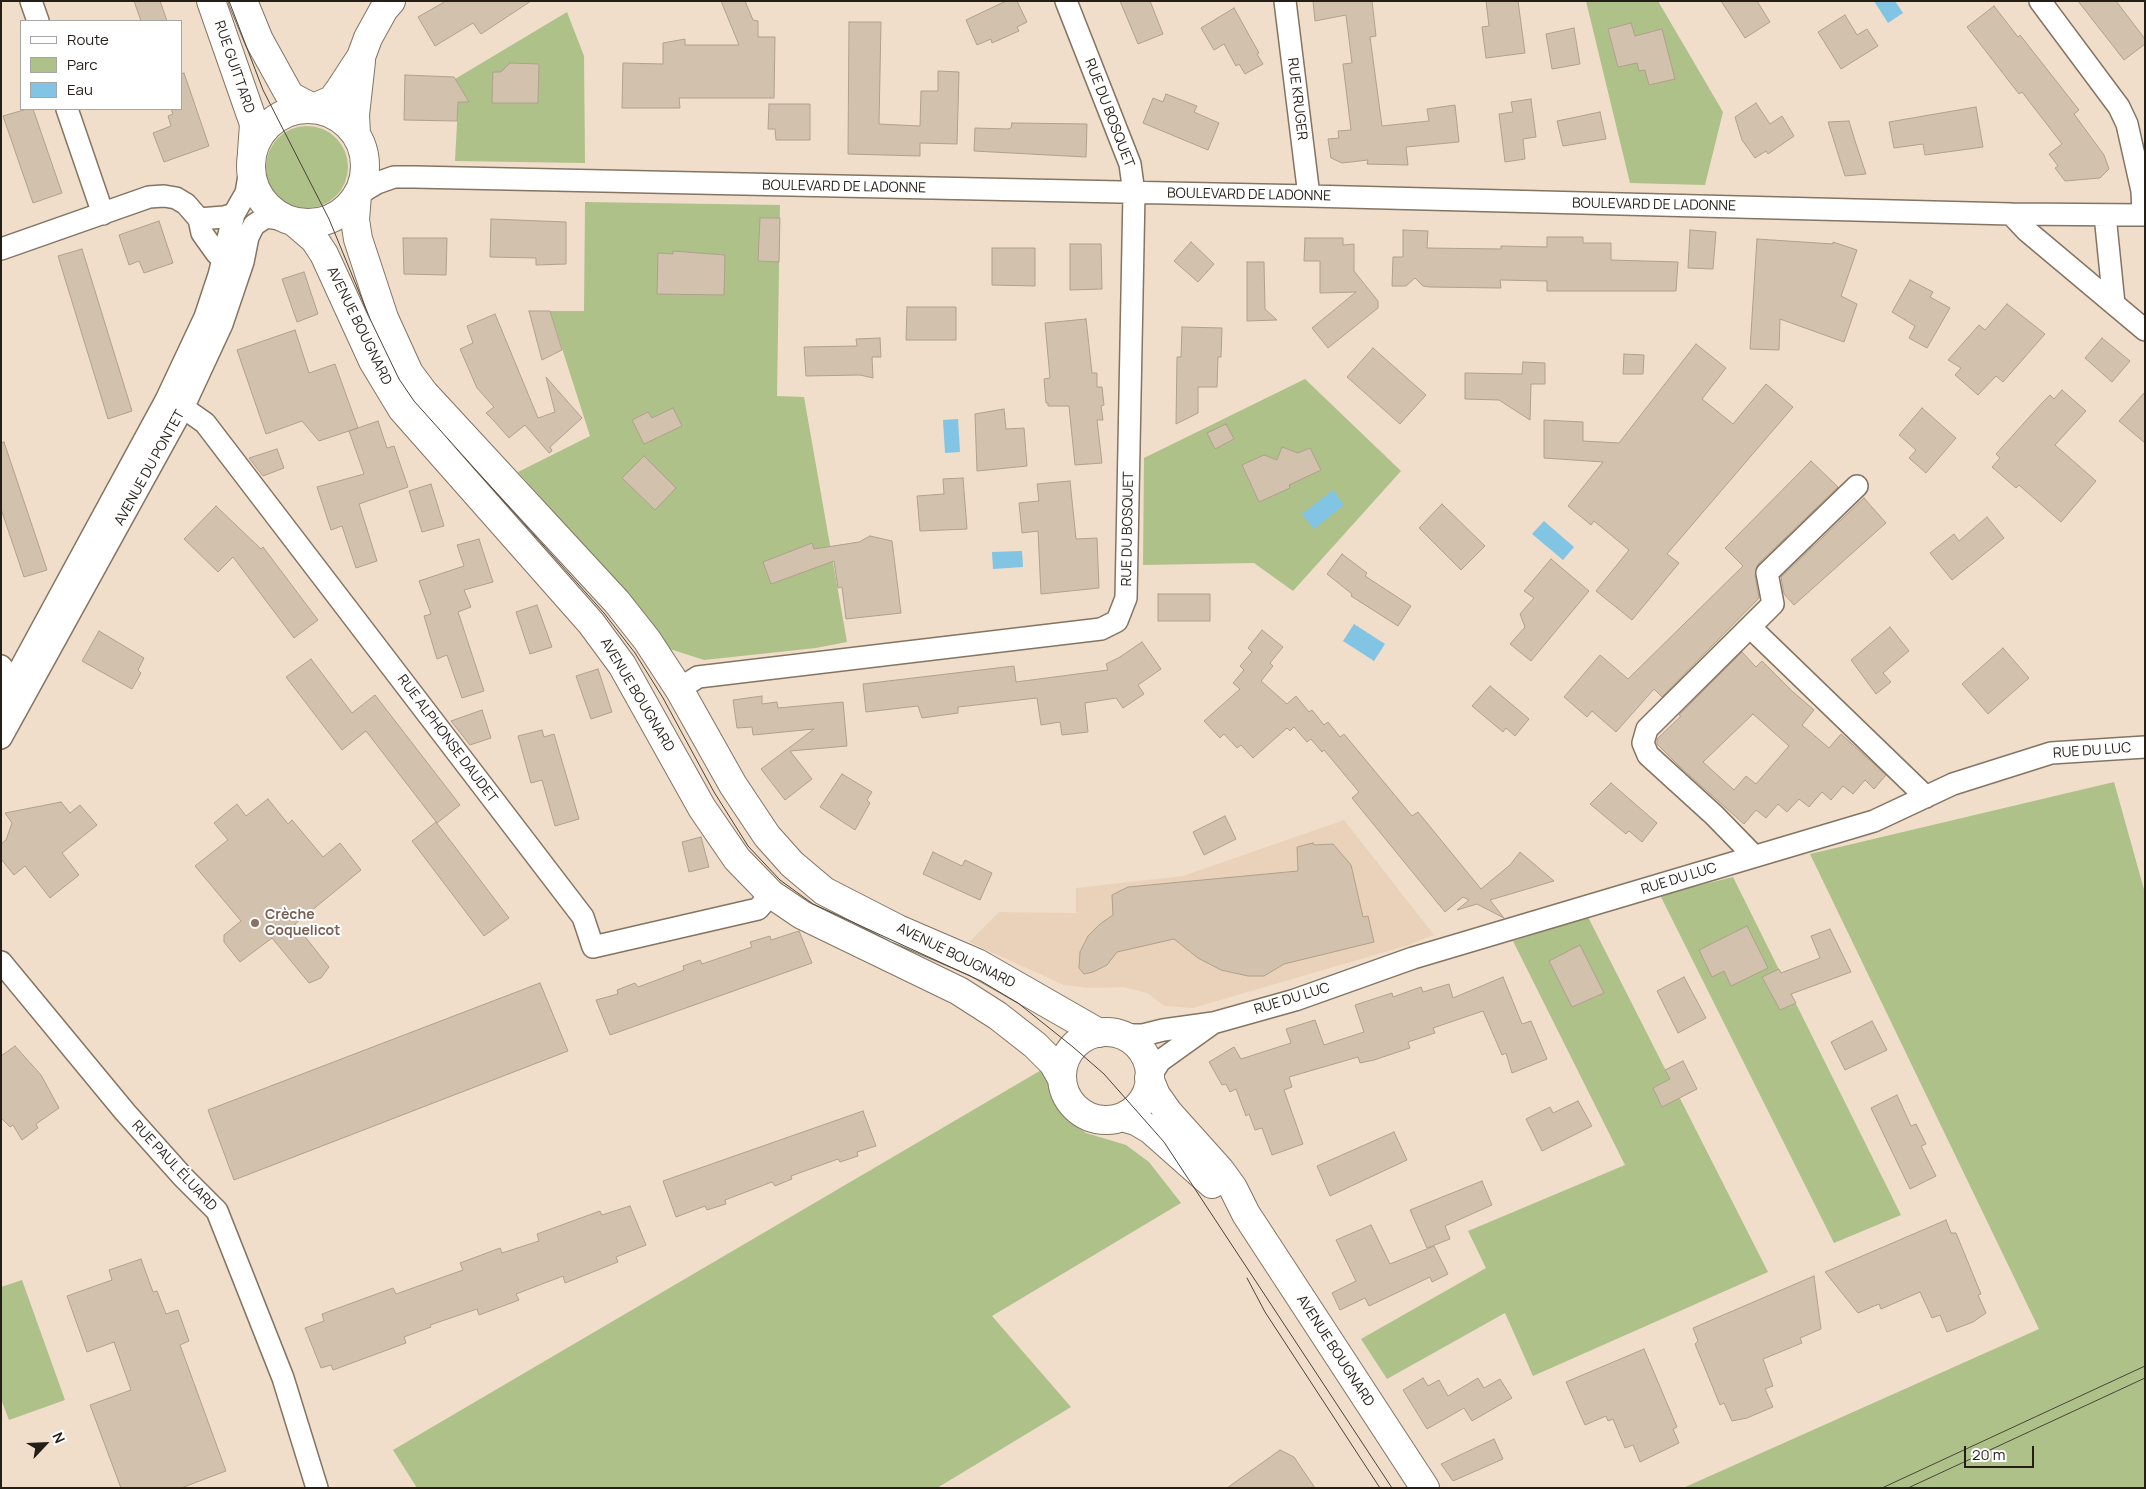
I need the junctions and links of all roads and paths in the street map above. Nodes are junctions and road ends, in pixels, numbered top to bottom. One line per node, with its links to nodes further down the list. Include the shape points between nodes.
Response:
1 (31, 1): 8 (street)
2 (211, 1): 13 (main road, RUE GUITTARD, via 254,124)
3 (243, 1): 10 (main road, via 259,40 290,96)
4 (391, 1): 9 (main road)
5 (1066, 1): 14 (street, RUE DU BOSQUET, via 1130,164)
6 (1285, 1): 16 (street, RUE KRUGER)
7 (2040, 1): 21 (street, via 2119,107 2129,134)
8 (38, 20)
9 (361, 56): 10 (main road, via 332,100); 12 (main road)
10 (313, 108): 12 (main road, via 344,121); 13 (main road, via 294,110 276,118 263,130 254,146)
11 (67, 110): 17 (street)
12 (356, 134): 15 (main road, via 365,164 364,180)
13 (251, 164): 18 (street, AVENUE DU PONTET, via 246,193); 23 (main road, via 253,183 262,200 276,213)
14 (1134, 193): 15 (street, BOULEVARD DE LADONNE, via 394,177 377,182); 16 (street, BOULEVARD DE LADONNE); 32 (street, RUE DU BOSQUET, via 1126,598 1117,621 1101,629 698,678)
15 (358, 195): 23 (main road, via 346,210 329,220); 32 (main road, AVENUE BOUGNARD, via 355,220 358,239 384,318 410,373 424,393 617,602)
16 (1309, 196): 19 (street, BOULEVARD DE LADONNE)
17 (103, 214): 22 (street, via 149,197 164,196 186,204); 24 (street)
18 (234, 214): 22 (street); 25 (street, AVENUE DU PONTET)
19 (2011, 214): 20 (street, BOULEVARD DE LADONNE); 26 (street)
20 (2105, 215): 21 (street, BOULEVARD DE LADONNE); 26 (street)
21 (2144, 215)
22 (199, 219): 25 (street, via 202,233 217,254)
23 (293, 221): 25 (street, AVENUE DU PONTET, via 266,217 258,221); 38 (main road, AVENUE BOUGNARD, via 314,239 324,254 373,361 402,408 591,622 632,682 702,808 737,859)
24 (1, 249)
25 (233, 259): 28 (street, AVENUE DU PONTET, via 205,317)
26 (2114, 304): 27 (street)
27 (2145, 330)
28 (174, 404): 31 (street, AVENUE DU PONTET); 38 (street, RUE ALPHONSE DAUDET, via 205,423 583,917 593,947 758,909)
29 (1858, 486): 30 (street, via 1766,573 1773,604)
30 (1750, 627): 36 (street); 37 (street, via 1647,729 1643,743 1648,755)
31 (15, 677): 33 (street, AVENUE DU PONTET); 34 (street, AVENUE DU PONTET)
32 (679, 689): 41 (main road, AVENUE BOUGNARD, via 733,785 767,836 792,864 824,891 898,929 976,963)
33 (1, 704)
34 (1, 738)
35 (2145, 747): 36 (street, RUE DU LUC, via 2051,753 1953,784)
36 (1926, 797): 37 (street, RUE DU LUC, via 1874,821)
37 (1754, 856): 40 (street, RUE DU LUC, via 1413,958 1294,1000)
38 (771, 894): 43 (main road, AVENUE BOUGNARD, via 802,916 959,991 1035,1045 1053,1063)
39 (1, 962): 46 (street, RUE PAUL ÉLUARD, via 125,1112 217,1211 283,1378)
40 (1213, 1023): 41 (street, RUE DU LUC, via 1144,1035); 42 (street, RUE DU LUC, via 1160,1061)
41 (1108, 1034): 42 (main road, AVENUE BOUGNARD, via 1131,1041 1141,1051); 43 (main road, via 1084,1038 1073,1047 1062,1067)
42 (1149, 1078): 44 (main road, via 1143,1099); 45 (main road, AVENUE BOUGNARD, via 1160,1101 1233,1188)
43 (1062, 1079): 44 (main road, AVENUE BOUGNARD, via 1064,1092 1080,1112 1107,1120)
44 (1122, 1117): 45 (main road, AVENUE BOUGNARD, via 1151,1130)
45 (1246, 1214): 47 (main road, AVENUE BOUGNARD)
46 (317, 1488)
47 (1425, 1488)

